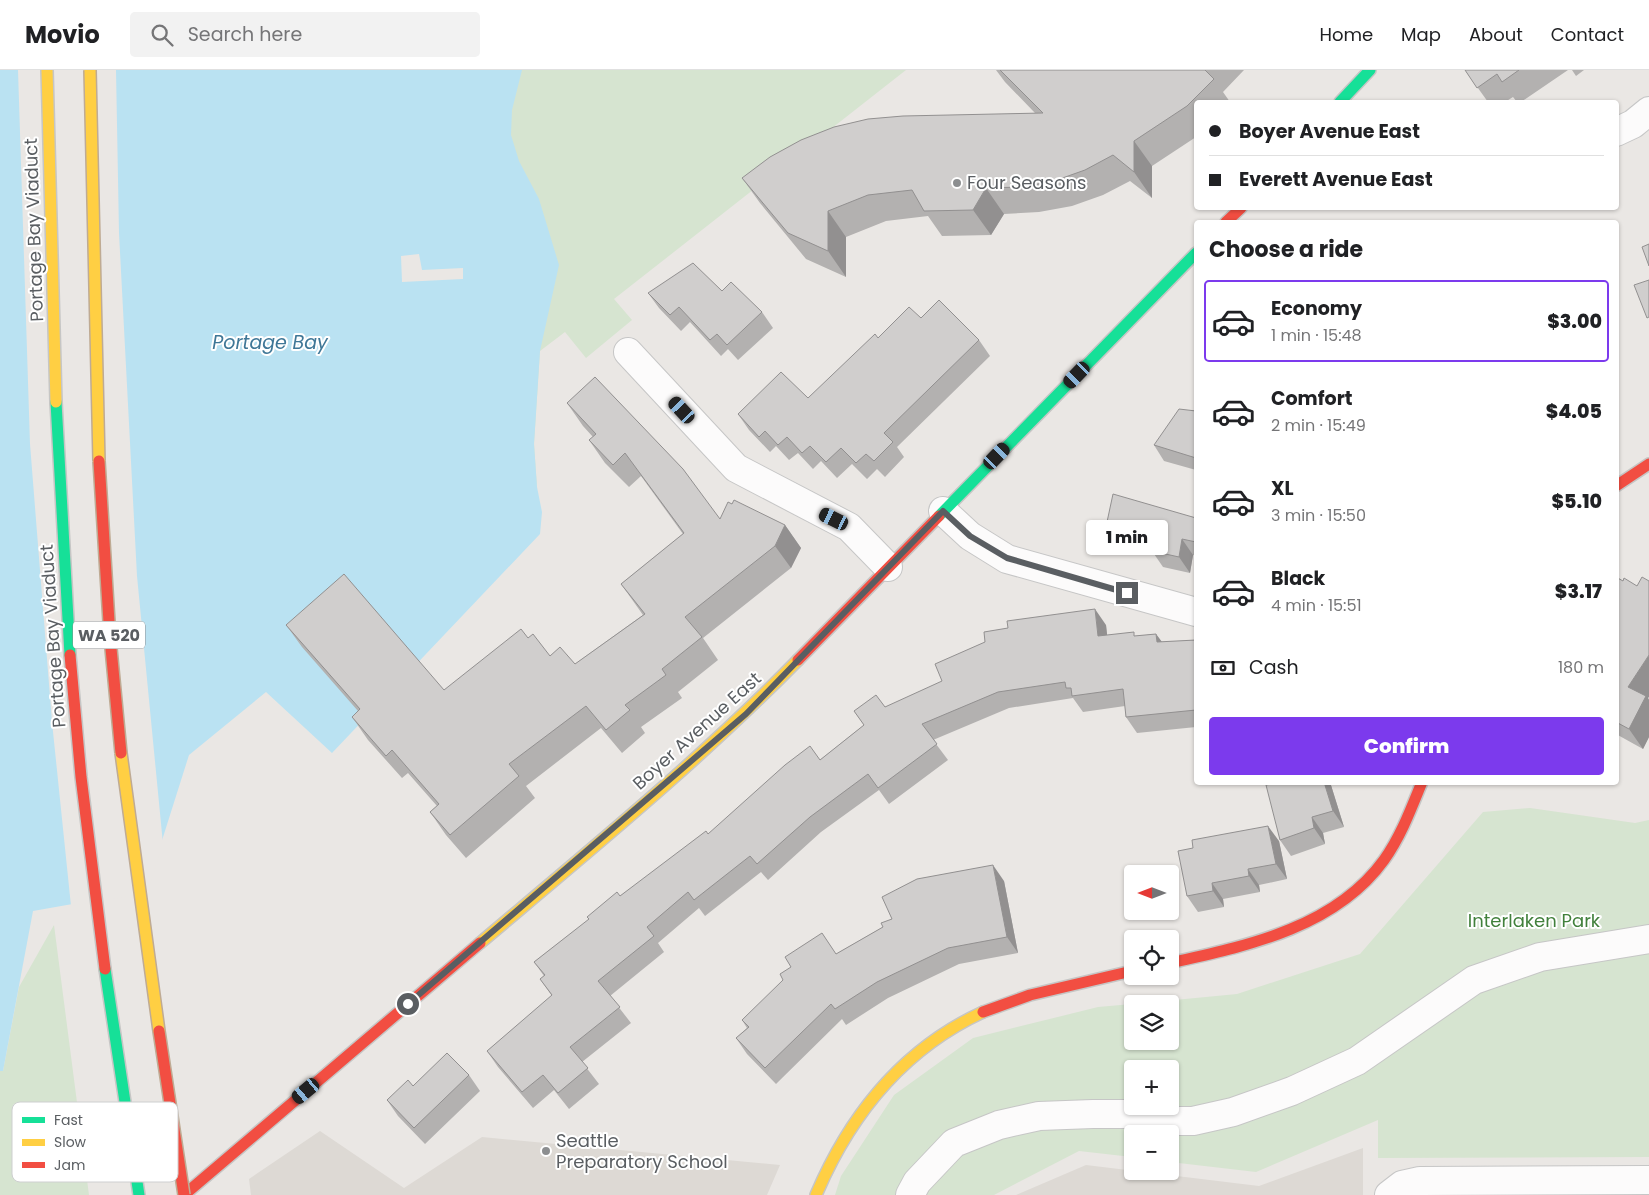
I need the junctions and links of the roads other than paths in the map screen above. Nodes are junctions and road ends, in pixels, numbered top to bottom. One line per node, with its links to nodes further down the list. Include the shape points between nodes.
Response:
1 (47, 70): 20 (main road, Portage Bay Viaduct / WA 520, via 56,409 68,638 90,853)
2 (90, 70): 21 (main road, WA 520, bridge, via 99,484 110,640 136,874)
3 (1370, 70): 4 (main road)
4 (1342, 100)
5 (1649, 111): 6 (street)
6 (1619, 131)
7 (1238, 210): 8 (main road)
8 (1228, 220)
9 (1194, 255): 13 (main road, Boyer Avenue East)
10 (628, 352): 14 (street, via 736,468 849,527)
11 (1649, 464): 12 (main road)
12 (1619, 484)
13 (943, 511): 14 (main road, Boyer Avenue East); 15 (street, via 970,536 1007,558)
14 (888, 567): 26 (main road, Boyer Avenue East, via 746,714 708,748)
15 (1194, 611)
16 (1421, 785): 18 (main road, via 1402,830 1388,852 1373,872 1329,910 1272,938)
17 (1649, 939): 28 (street, via 1540,957 1474,980 1357,1061 1292,1091 1233,1112 1193,1121 1160,1121 1136,1114 1093,1114 1040,1116 999,1125 954,1143 917,1182)
18 (1179, 961)
19 (1124, 973): 27 (main road, via 996,1006 924,1046 871,1097 845,1133)
20 (125, 1102)
21 (170, 1102)
22 (178, 1155): 26 (main road, WA 520, bridge)
23 (1649, 1180): 29 (street, via 1420,1181 1402,1184)
24 (136, 1182): 25 (main road, Portage Bay Viaduct / WA 520)
25 (138, 1195)
26 (184, 1195)
27 (816, 1195)
28 (910, 1195)
29 (1389, 1195)

